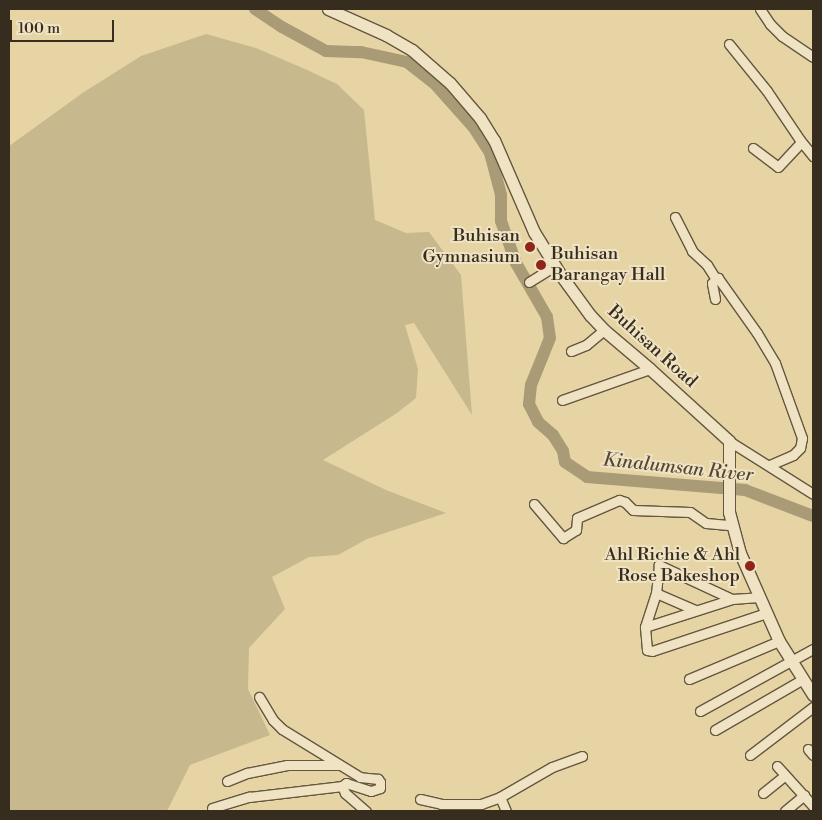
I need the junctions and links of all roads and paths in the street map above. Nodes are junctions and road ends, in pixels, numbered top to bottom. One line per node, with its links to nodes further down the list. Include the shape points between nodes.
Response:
1 (328, 9): 9 (street, Buhisan Road, via 379,31 412,50 450,83 494,140 534,232)
2 (760, 9): 4 (street, via 782,36)
3 (729, 44): 5 (street, via 768,91)
4 (813, 57)
5 (801, 142): 6 (street, via 778,166); 7 (street)
6 (753, 148)
7 (813, 156)
8 (675, 217): 10 (street, via 692,251)
9 (555, 266): 11 (street); 13 (street, Buhisan Road)
10 (715, 278): 12 (street, via 712,286); 18 (street, via 721,280 766,347 791,403 802,438 800,448 793,455)
11 (529, 282)
12 (716, 299)
13 (604, 330): 14 (street, via 586,345); 15 (street, Buhisan Road)
14 (570, 351)
15 (650, 369): 16 (street); 17 (street, Buhisan Road)
16 (562, 400)
17 (729, 441): 18 (street); 21 (street)
18 (770, 465): 19 (street)
19 (811, 490)
20 (534, 504): 21 (street, via 563,538 576,530 577,518 619,500 632,510 690,512 706,523)
21 (731, 525): 23 (street)
22 (656, 593): 24 (street, via 659,565); 25 (street); 27 (street)
23 (759, 597): 24 (street); 26 (street)
24 (732, 599): 25 (street)
25 (696, 610): 27 (street)
26 (766, 613): 27 (street, via 652,651 648,650); 28 (street)
27 (645, 627)
28 (779, 641): 30 (street); 31 (street)
29 (813, 649): 30 (street)
30 (792, 662): 32 (street); 36 (street)
31 (689, 679)
32 (803, 679): 33 (street); 37 (street)
33 (813, 695)
34 (259, 697): 40 (street, via 282,729)
35 (813, 707): 38 (street)
36 (700, 711)
37 (715, 730)
38 (750, 755)
39 (582, 756): 47 (street, via 552,767)
40 (339, 764): 43 (street, via 287,765 247,773); 44 (street, via 360,777 374,777 380,782 380,788 371,791 350,784)
41 (778, 766): 42 (street)
42 (785, 774): 45 (street); 46 (street)
43 (227, 781)
44 (342, 786): 50 (street, via 249,797); 51 (street, via 345,793)
45 (762, 793)
46 (804, 795): 49 (street); 53 (street)
47 (500, 797): 48 (street, via 481,804 441,804); 52 (street)
48 (420, 799)
49 (813, 804)
50 (212, 808)
51 (366, 811)
52 (506, 811)
53 (785, 811)

